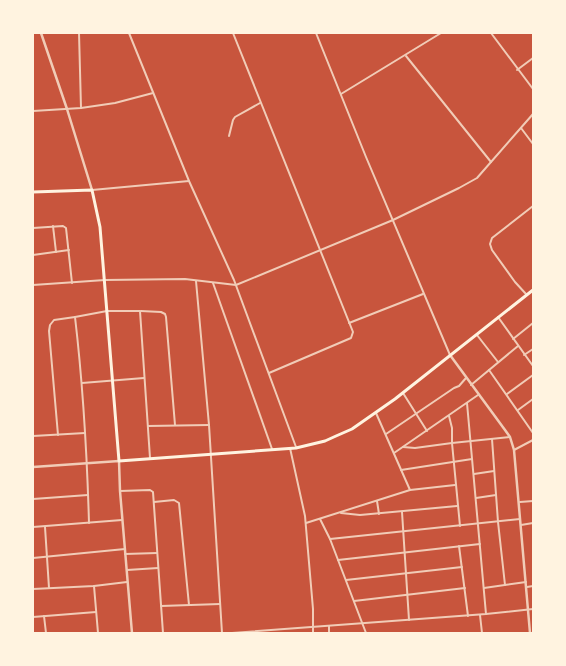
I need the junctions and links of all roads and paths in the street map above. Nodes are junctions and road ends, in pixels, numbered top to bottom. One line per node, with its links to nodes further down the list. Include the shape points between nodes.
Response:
1 (41, 33): 16 (street)
2 (79, 33): 15 (street)
3 (129, 33): 12 (street)
4 (233, 33): 14 (street)
5 (316, 33): 13 (street)
6 (441, 33): 8 (street)
7 (491, 33): 10 (street)
8 (406, 56): 13 (street); 22 (street)
9 (533, 58): 10 (street)
10 (517, 70): 11 (street)
11 (533, 89)
12 (153, 93): 15 (street); 23 (street)
13 (341, 94): 27 (street)
14 (260, 103): 20 (street, via 235,117); 31 (street)
15 (80, 108): 16 (street)
16 (67, 109): 17 (street); 24 (street)
17 (33, 111)
18 (533, 114): 19 (street)
19 (521, 128): 21 (street); 22 (street)
20 (229, 136)
21 (533, 144)
22 (491, 162): 27 (street, via 477,178)
23 (189, 181): 24 (street); 39 (street)
24 (92, 190): 25 (main road); 34 (main road, via 100,227)
25 (33, 192)
26 (533, 206): 42 (street, via 492,238 490,244 515,282)
27 (393, 220): 31 (street); 41 (street)
28 (53, 226): 29 (street); 30 (street, via 66,228); 32 (street)
29 (33, 228)
30 (69, 250): 32 (street); 36 (street)
31 (320, 251): 39 (street); 47 (street)
32 (56, 252): 33 (street)
33 (33, 254)
34 (104, 280): 35 (street); 36 (street); 43 (main road)
35 (196, 281): 37 (street); 74 (street)
36 (72, 283): 38 (street)
37 (213, 283): 39 (street); 91 (street)
38 (33, 285)
39 (236, 285): 58 (street)
40 (533, 290): 42 (main road)
41 (424, 294): 47 (street); 53 (street)
42 (527, 295): 46 (main road)
43 (107, 311): 44 (street); 45 (street); 62 (main road)
44 (140, 311): 60 (street); 75 (street, via 165,314)
45 (75, 317): 63 (street); 80 (street, via 54,320 49,331)
46 (498, 317): 49 (main road); 50 (street)
47 (349, 323): 58 (street, via 353,332 351,338)
48 (533, 323): 50 (street)
49 (476, 334): 53 (main road); 55 (street)
50 (513, 339): 51 (street)
51 (518, 346): 54 (street); 55 (street)
52 (533, 348): 54 (street)
53 (450, 355): 61 (street); 65 (main road)
54 (524, 355): 56 (street)
55 (498, 362): 57 (street)
56 (533, 366)
57 (490, 370): 64 (street); 66 (street)
58 (269, 373): 90 (street)
59 (533, 375): 66 (street)
60 (144, 378): 62 (street); 76 (street)
61 (466, 378): 64 (street); 72 (street, via 459,386)
62 (112, 380): 63 (street); 97 (main road)
63 (82, 383): 78 (street)
64 (471, 385): 67 (street)
65 (402, 393): 71 (main road); 72 (street)
66 (507, 394): 70 (street)
67 (478, 395): 69 (street); 83 (street)
68 (533, 399): 70 (street)
69 (467, 403): 73 (street); 86 (street)
70 (518, 410): 79 (street)
71 (376, 413): 81 (street); 90 (main road, via 352,429 325,441)
72 (416, 413): 77 (street); 81 (street)
73 (449, 416): 77 (street); 87 (street)
74 (209, 424): 75 (street); 94 (street)
75 (175, 425): 76 (street)
76 (148, 426): 95 (street)
77 (426, 431): 88 (street)
78 (85, 433): 80 (street); 99 (street)
79 (533, 433)
80 (58, 434): 82 (street)
81 (386, 434): 93 (street)
82 (33, 436)
83 (510, 437): 84 (street); 92 (street)
84 (492, 439): 86 (street); 102 (street)
85 (533, 440): 92 (street)
86 (471, 442): 87 (street); 96 (street)
87 (452, 443): 88 (street, via 415,448); 98 (street)
88 (402, 447): 93 (street)
89 (290, 448): 90 (main road); 91 (main road); 124 (street)
90 (296, 448)
91 (272, 449): 94 (main road)
92 (514, 450): 114 (street)
93 (394, 453): 101 (street)
94 (211, 455): 95 (main road); 159 (street)
95 (150, 459): 97 (main road)
96 (472, 459): 98 (street); 103 (street)
97 (119, 461): 99 (street); 106 (street)
98 (453, 462): 101 (street); 104 (street)
99 (87, 463): 100 (street); 107 (street)
100 (33, 467)
101 (402, 470): 105 (street)
102 (494, 471): 103 (street); 108 (street)
103 (474, 474): 109 (street)
104 (455, 484): 105 (street); 115 (street)
105 (410, 490): 111 (street)
106 (120, 491): 113 (street, via 150,490 153,492); 121 (street)
107 (88, 495): 110 (street); 123 (street)
108 (496, 495): 109 (street); 122 (street)
109 (476, 498): 126 (street)
110 (33, 499)
111 (377, 501): 117 (street); 118 (street)
112 (533, 501): 114 (street)
113 (154, 502): 137 (street); 160 (street, via 174,500 179,503)
114 (520, 502): 120 (street)
115 (457, 506): 116 (street); 128 (street)
116 (402, 512): 118 (street); 131 (street)
117 (340, 513): 118 (street); 119 (street)
118 (379, 514)
119 (320, 519): 124 (street); 132 (street)
120 (520, 519): 122 (street); 127 (street)
121 (122, 520): 123 (street); 135 (street)
122 (498, 522): 126 (street); 149 (street)
123 (90, 523): 130 (street)
124 (306, 523): 173 (street)
125 (533, 523): 127 (street)
126 (478, 524): 128 (street); 133 (street)
127 (521, 524): 148 (street)
128 (460, 526): 131 (street)
129 (33, 527): 130 (street)
130 (45, 527): 139 (street)
131 (403, 532): 132 (street); 136 (street)
132 (330, 539): 141 (street)
133 (480, 544): 134 (street); 155 (street)
134 (459, 546): 136 (street); 142 (street)
135 (125, 549): 138 (street); 139 (street)
136 (404, 552): 141 (street); 145 (street)
137 (157, 553): 138 (street); 143 (street)
138 (125, 554): 144 (street)
139 (48, 557): 140 (street); 153 (street)
140 (33, 558)
141 (338, 560): 146 (street)
142 (462, 567): 145 (street); 154 (street)
143 (158, 568): 144 (street); 161 (street)
144 (127, 570): 147 (street)
145 (406, 574): 146 (street); 157 (street)
146 (346, 580): 158 (street)
147 (128, 582): 150 (street); 177 (street)
148 (526, 582): 149 (street); 152 (street)
149 (505, 585): 155 (street)
150 (94, 586): 153 (street); 164 (street)
151 (533, 586): 152 (street)
152 (527, 587): 163 (street)
153 (49, 588): 156 (street)
154 (465, 588): 157 (street); 168 (street)
155 (484, 588): 165 (street)
156 (33, 589)
157 (408, 595): 158 (street); 170 (street)
158 (354, 601): 171 (street)
159 (220, 604): 160 (street); 179 (street)
160 (189, 605): 161 (street)
161 (161, 606): 178 (street)
162 (533, 609): 163 (street)
163 (529, 610): 165 (street); 186 (street)
164 (96, 612): 167 (street); 176 (street)
165 (486, 614): 166 (street)
166 (480, 615): 168 (street); 185 (street)
167 (44, 616): 169 (street); 175 (street)
168 (468, 616): 170 (street)
169 (33, 617)
170 (409, 620): 171 (street)
171 (362, 623): 172 (street); 184 (street)
172 (329, 626): 173 (street); 183 (street)
173 (313, 627): 174 (street); 182 (street)
174 (279, 630): 180 (street); 181 (street)
175 (46, 633)
176 (98, 633)
177 (132, 633)
178 (164, 633)
179 (222, 633)
180 (232, 633)
181 (279, 633)
182 (313, 633)
183 (329, 633)
184 (366, 633)
185 (482, 633)
186 (530, 633)

